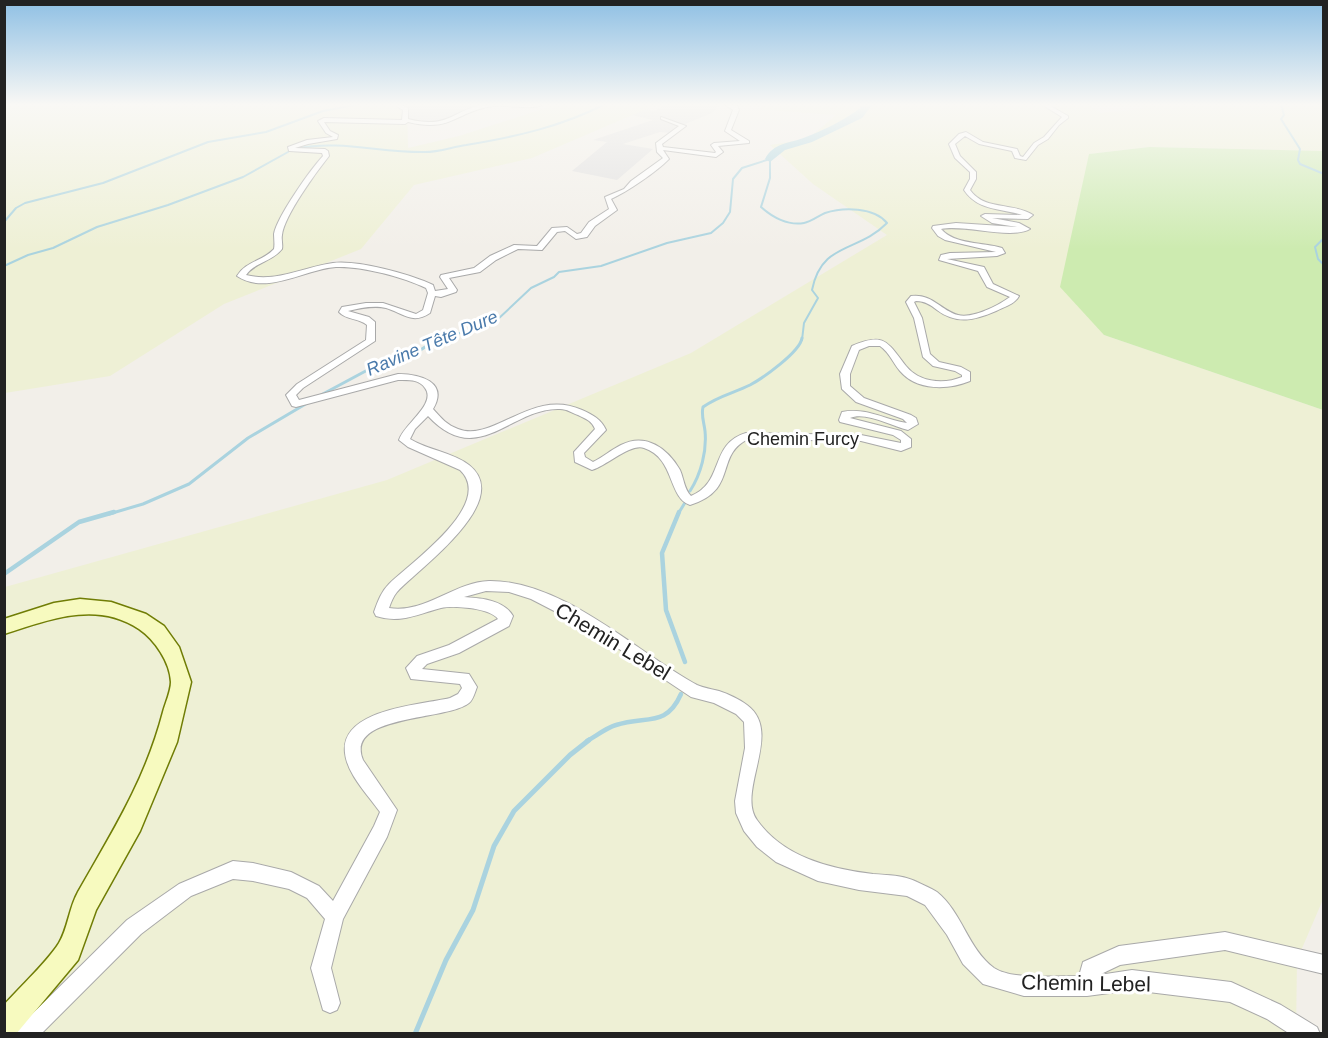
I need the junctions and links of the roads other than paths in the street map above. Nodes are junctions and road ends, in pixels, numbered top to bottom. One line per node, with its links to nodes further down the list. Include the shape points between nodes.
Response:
1 (325, 152): 8 (street, via 279,232 278,249 245,269 242,276 272,280 336,265 351,266 406,277 430,287)
2 (661, 152): 8 (street, via 667,158 626,190 607,198 613,210 592,224 584,235 576,237 567,229 555,230 539,248 517,248 477,270 448,274 444,277 453,290)
3 (698, 152): 4 (street)
4 (719, 152)
5 (955, 152): 9 (street, Chemin Furcy, via 973,171 969,195 983,205 1029,215 985,216 990,221 1026,229 943,225 936,228 953,240 999,249 1001,253 950,255 943,260 981,269 990,288 1015,296 974,317 962,318 928,299 920,297 910,302 918,318 926,355 936,364 967,374 967,379 946,386 914,378 884,345 874,342 855,348 845,374 845,387 860,400 907,417 913,424 897,425 854,412 846,414 844,420 897,433 906,439 907,445 902,448 861,438 746,436 727,448 719,481 700,499 690,501 681,492 676,474 666,460 648,445 626,447 592,466 579,459 579,452 601,430 594,419 570,408 538,410 497,429 466,434 445,428)
6 (1016, 152): 7 (street, Chemin Furcy, via 1024,159)
7 (1029, 152)
8 (432, 293): 9 (street, via 427,310 414,317 387,306 345,309 345,314 372,324 370,341 291,395 296,404 378,382 414,377 430,387 433,396)
9 (428, 410): 10 (street, Chemin Lebel, via 408,429 404,440 418,450 456,463 470,474 475,489 473,504 464,519 393,588 381,612 408,615)
10 (438, 601): 12 (street, via 481,604 501,610 506,616 504,622 413,668 416,675 464,678 470,687 464,698 384,718 363,728 354,740 352,751 359,767 389,810); 14 (street, Chemin Lebel, via 486,586 512,586 577,615 696,692 741,709 752,719 754,729 744,813 763,842 782,856 818,872 909,886 931,899 970,957 990,977 1024,986)
11 (4, 627): 16 (street, via 54,610 80,606 111,609 139,619 157,632 169,647 181,682 166,742 132,823 85,904 69,951)
12 (335, 916): 15 (street, via 321,968); 17 (street, via 313,892 291,881 233,870 185,890 134,927)
13 (1323, 965): 14 (street, via 1225,941 1119,956 1090,969)
14 (1087, 986): 18 (street, Chemin Lebel, via 1132,980 1231,992)
15 (330, 1003)
16 (4, 1026)
17 (26, 1034)
18 (1310, 1034)

